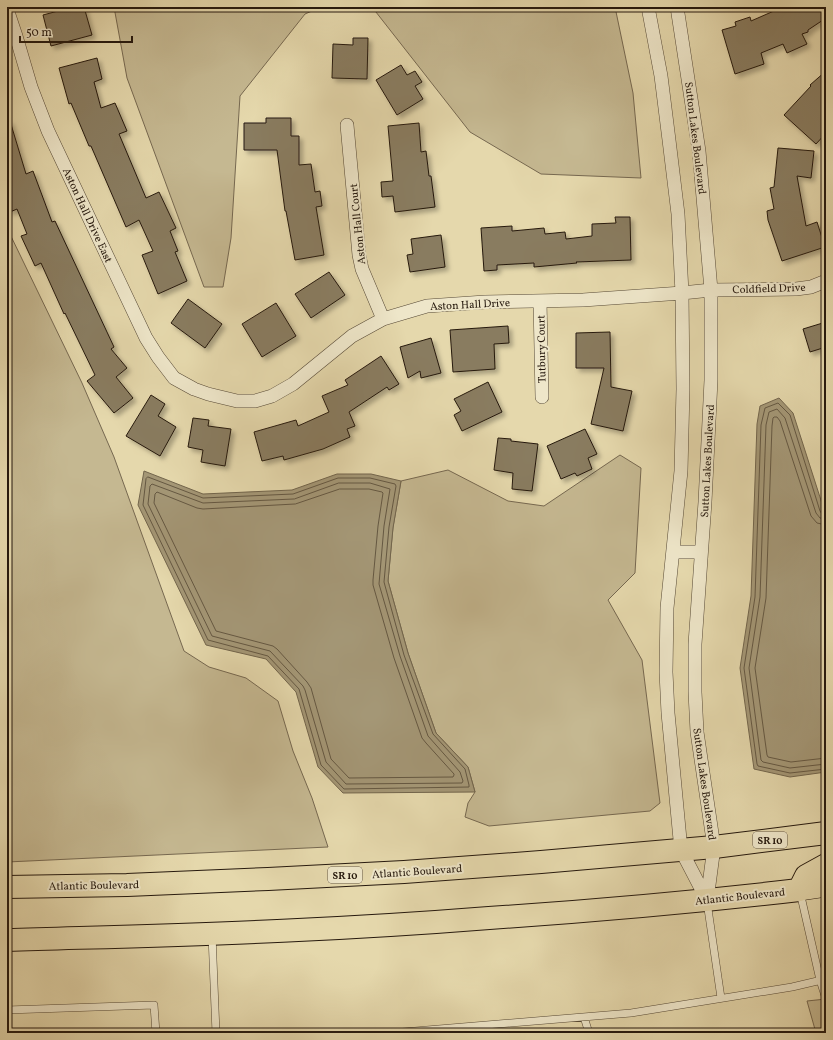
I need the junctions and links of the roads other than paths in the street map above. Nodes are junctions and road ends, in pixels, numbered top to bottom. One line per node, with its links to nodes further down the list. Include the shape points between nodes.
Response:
1 (649, 7): 7 (street, via 661,76 678,214)
2 (677, 7): 6 (street, Sutton Lakes Boulevard, via 699,151)
3 (7, 8): 10 (street, Aston Hall Drive East, via 31,87 48,131 146,338 174,378)
4 (347, 125): 9 (street, Aston Hall Court, via 359,255 362,269)
5 (826, 281): 6 (street, Coldfield Drive, via 796,289)
6 (712, 290): 7 (street, Aston Hall Drive); 13 (street, Sutton Lakes Boulevard, via 711,380)
7 (682, 293): 8 (street, Aston Hall Drive); 12 (street, via 681,471)
8 (540, 301): 9 (street, Aston Hall Drive, via 427,306); 11 (street, Tutbury Court)
9 (383, 319): 10 (street, Aston Hall Drive, via 352,336 293,384 272,396 255,401 237,401)
10 (208, 394)
11 (542, 397)
12 (672, 552): 13 (street); 16 (street, via 667,608 666,679)
13 (701, 552): 15 (street, Sutton Lakes Boulevard, via 695,644 695,692 697,732)
14 (826, 834): 15 (highway, Atlantic Boulevard / SR 10)
15 (714, 847): 16 (highway, Atlantic Boulevard / SR 10); 21 (street, Sutton Lakes Boulevard)
16 (682, 850): 19 (highway, Atlantic Boulevard / SR 10, via 404,872 128,885); 21 (street)
17 (826, 865): 20 (highway, via 806,876)
18 (826, 886): 20 (main road, Atlantic Boulevard)
19 (7, 887)
20 (799, 890): 21 (highway, Atlantic Boulevard); 24 (lane)
21 (706, 900): 22 (highway, Atlantic Boulevard, via 408,924); 25 (lane)
22 (212, 934): 23 (highway, Atlantic Boulevard); 30 (lane)
23 (7, 940)
24 (823, 979): 25 (lane, via 792,987); 26 (lane)
25 (721, 998): 28 (lane, via 630,1013)
26 (826, 999)
27 (7, 1010): 29 (lane, via 154,1005)
28 (584, 1017): 31 (lane); 32 (lane)
29 (156, 1033)
30 (216, 1033)
31 (391, 1033)
32 (589, 1033)

